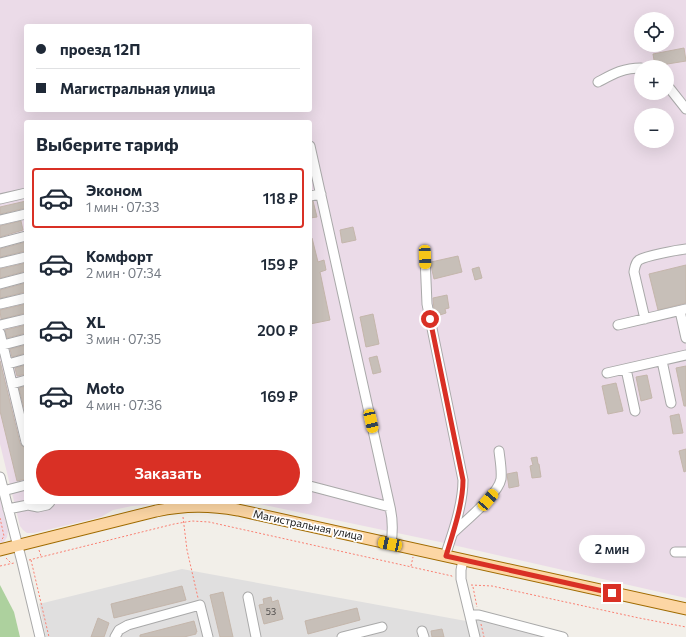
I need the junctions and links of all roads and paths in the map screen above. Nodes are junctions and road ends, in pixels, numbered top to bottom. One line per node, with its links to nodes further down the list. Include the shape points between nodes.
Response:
1 (634, 69): 2 (street, via 622,70)
2 (598, 82)
3 (674, 94): 4 (street)
4 (686, 109)
5 (312, 156): 7 (street)
6 (24, 192): 9 (street)
7 (320, 194): 8 (street); 49 (street)
8 (312, 196)
9 (0, 198)
10 (24, 216): 11 (street)
11 (0, 220)
12 (24, 237): 13 (street)
13 (0, 243)
14 (686, 249): 24 (street, via 645,258 635,265 634,272)
15 (24, 257): 17 (street)
16 (425, 257): 53 (street, via 427,304 463,480)
17 (0, 263)
18 (24, 278): 19 (street)
19 (0, 284)
20 (24, 298): 21 (street)
21 (0, 304)
22 (683, 310): 24 (street); 28 (street)
23 (24, 319): 25 (street)
24 (644, 319): 26 (street)
25 (0, 325)
26 (618, 325)
27 (0, 333): 30 (street)
28 (686, 338)
29 (24, 340): 30 (street)
30 (2, 347): 34 (street)
31 (686, 355): 33 (street)
32 (24, 360): 34 (street)
33 (662, 361): 35 (street); 40 (street)
34 (8, 364): 38 (street)
35 (626, 369): 36 (street); 41 (street)
36 (607, 373)
37 (24, 381): 38 (street)
38 (12, 384): 39 (street)
39 (21, 403): 42 (street)
40 (671, 403)
41 (635, 411)
42 (24, 423)
43 (499, 451): 53 (street, via 501,473 496,490)
44 (0, 477): 47 (street)
45 (24, 486): 47 (street)
46 (312, 487): 49 (street)
47 (3, 491): 50 (street)
48 (47, 504): 50 (street)
49 (390, 507): 55 (street, via 393,519)
50 (8, 509): 56 (street)
51 (0, 518): 54 (path)
52 (184, 522): 64 (path, via 209,522 425,569 452,576 457,587); 66 (path, via 187,550); 72 (path, via 31,559)
53 (453, 533): 60 (street)
54 (4, 536)
55 (390, 544): 56 (main road, Магистральная улица, via 238,510 195,506 156,511); 60 (main road, Магистральная улица)
56 (17, 546): 57 (main road, Магистральная улица); 71 (street)
57 (0, 550)
58 (675, 552): 59 (street)
59 (686, 552)
60 (446, 556): 61 (main road, Магистральная улица)
61 (463, 560): 64 (street); 67 (main road, Магистральная улица)
62 (11, 564): 63 (path)
63 (0, 566)
64 (463, 586): 68 (street); 70 (path, via 492,586)
65 (248, 597): 75 (street)
66 (200, 606): 73 (street, via 128,624 119,630); 74 (street)
67 (686, 609)
68 (470, 615): 77 (street); 78 (street, via 479,615)
69 (382, 627): 76 (street)
70 (686, 627)
71 (40, 637)
72 (50, 637)
73 (115, 637)
74 (208, 637)
75 (256, 637)
76 (342, 637)
77 (475, 637)
78 (561, 637)

